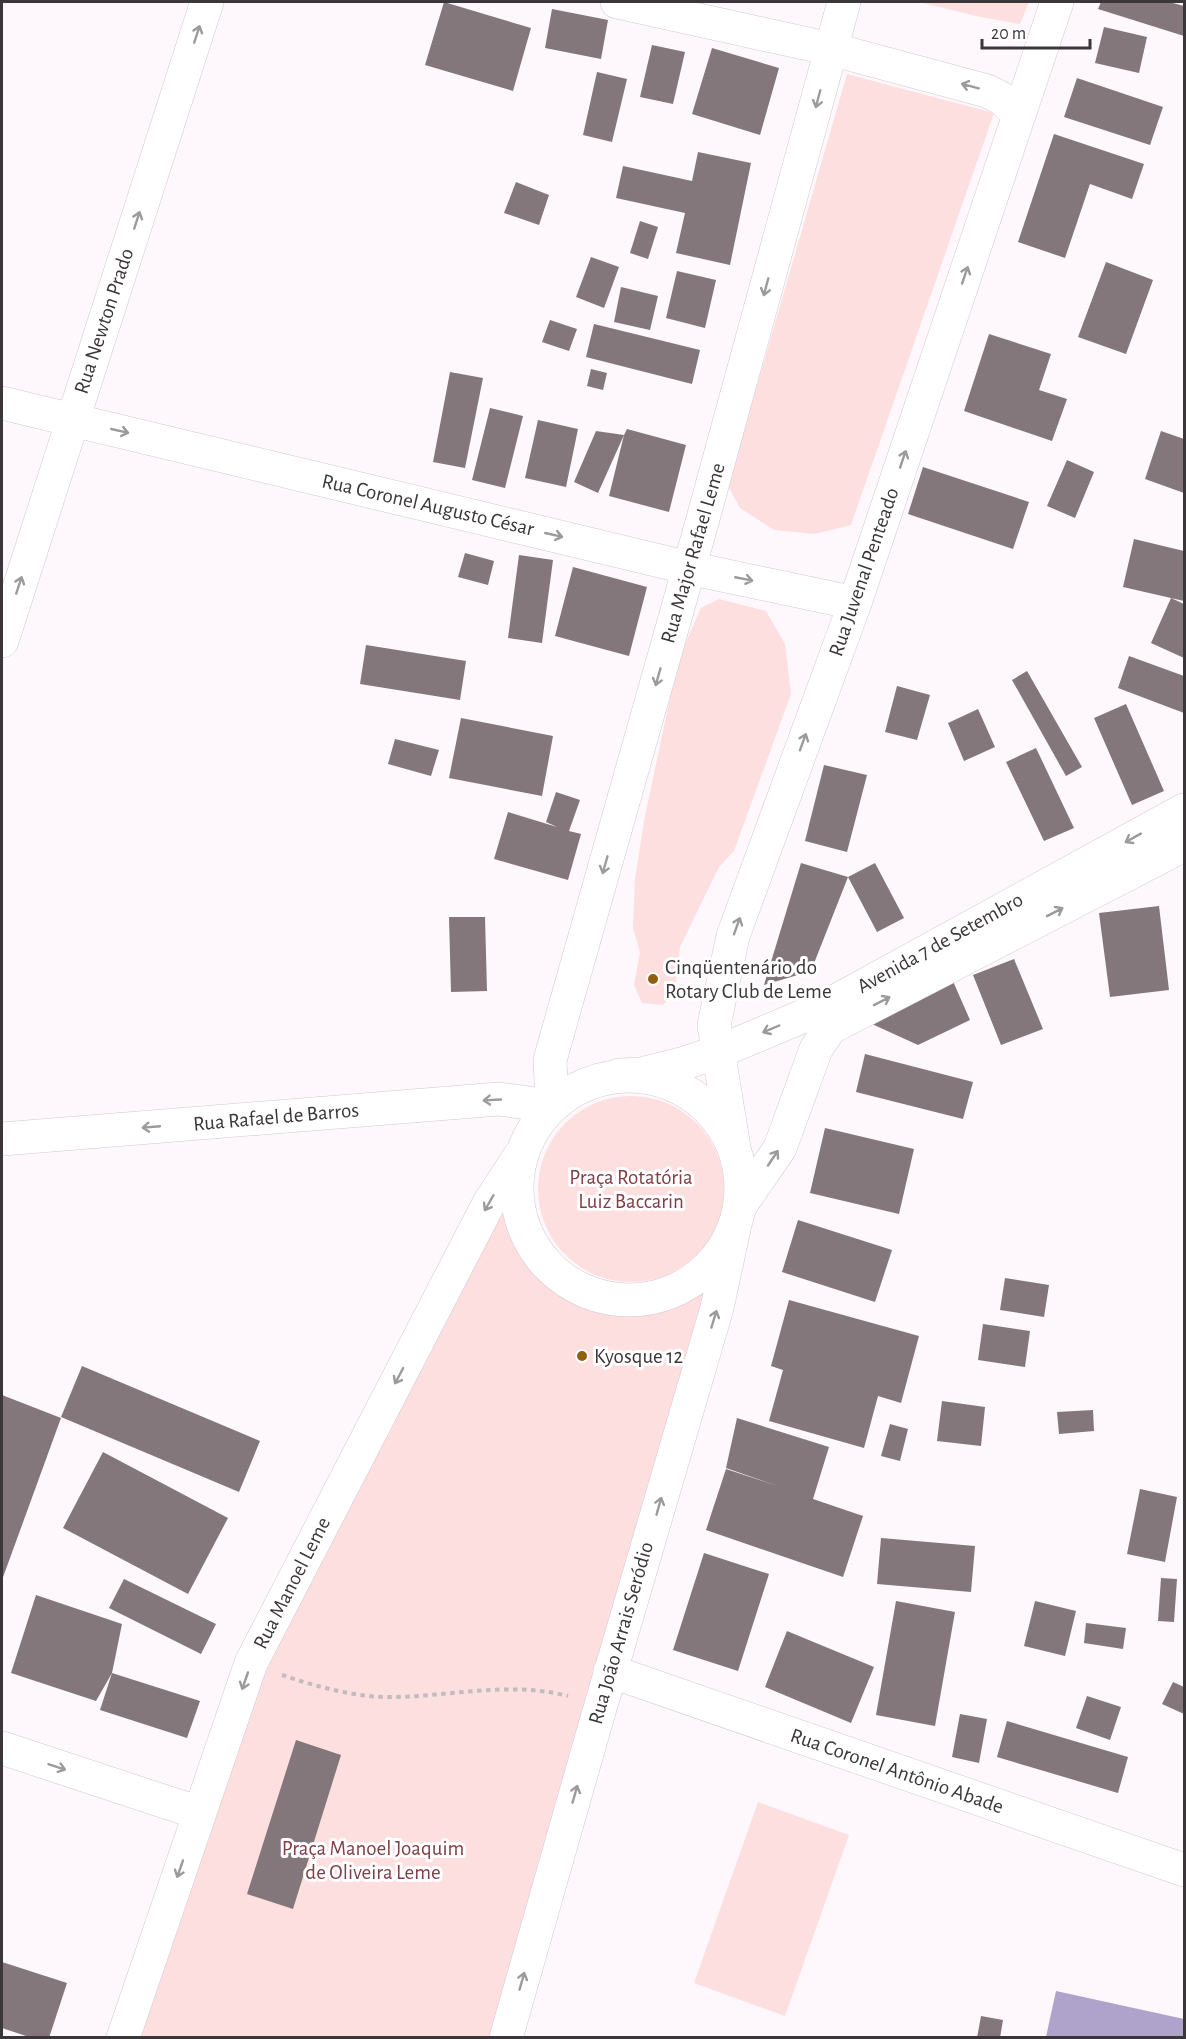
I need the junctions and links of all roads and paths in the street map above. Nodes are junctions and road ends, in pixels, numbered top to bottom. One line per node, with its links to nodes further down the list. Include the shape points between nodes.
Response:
1 (207, 2): 8 (main road, Rua Newton Prado, one-way to 1)
2 (618, 2): 5 (main road)
3 (844, 2): 5 (main road, Rua Major Rafael Leme)
4 (1057, 2): 6 (main road, Rua Juvenal Penteado)
5 (831, 50): 6 (main road, one-way to 5, via 987,91); 9 (main road, Rua Major Rafael Leme, one-way to 9)
6 (1019, 115): 10 (main road, Rua Juvenal Penteado, one-way to 6)
7 (2, 403): 8 (main road, Rua Coronel Augusto César)
8 (72, 420): 9 (main road, Rua Coronel Augusto César, one-way to 9); 11 (main road, Rua Newton Prado, one-way to 8)
9 (689, 568): 10 (main road, Rua Coronel Augusto César, one-way to 10); 16 (main road, Rua Major Rafael Leme, one-way to 16, via 550,1060)
10 (855, 603): 14 (main road, Rua Juvenal Penteado, one-way to 10, via 714,1025 733,936)
11 (2, 641)
12 (1185, 810): 14 (main road, Avenida 7 de Setembro, one-way to 14, via 825,1007)
13 (1185, 845): 20 (main road, Avenida 7 de Setembro, one-way to 13, via 780,1148 816,1049 830,1028)
14 (718, 1052): 15 (main road, Avenida 7 de Setembro, via 669,1068); 18 (main road, Rua Juvenal Penteado)
15 (619, 1075): 16 (main road, via 583,1084); 18 (main road, via 655,1078 689,1092 716,1116)
16 (551, 1105): 17 (main road, Rua Rafael de Barros, one-way to 17, via 500,1100); 19 (main road, via 532,1128)
17 (2, 1139)
18 (734, 1148): 20 (main road, via 741,1177)
19 (521, 1154): 20 (main road, via 516,1197 528,1238 555,1273 592,1295 629,1301 661,1296 690,1283 727,1245); 21 (main road, Rua Manoel Leme, one-way to 21, via 489,1203)
20 (737, 1218): 22 (main road, Rua João Arrais Seródio, one-way to 20, via 717,1308)
21 (251, 1663): 23 (path, via 306,1683 347,1692 391,1697 510,1688 539,1690); 25 (main road, Rua Manoel Leme, one-way to 25)
22 (610, 1671): 23 (main road, Rua João Arrais Seródio); 26 (main road, Rua Coronel Antônio Abade)
23 (600, 1706): 28 (main road, Rua João Arrais Seródio, one-way to 23)
24 (2, 1748): 25 (main road, one-way to 25)
25 (199, 1814): 27 (main road, Rua Manoel Leme, one-way to 27)
26 (1185, 1870)
27 (123, 2037)
28 (506, 2037)

